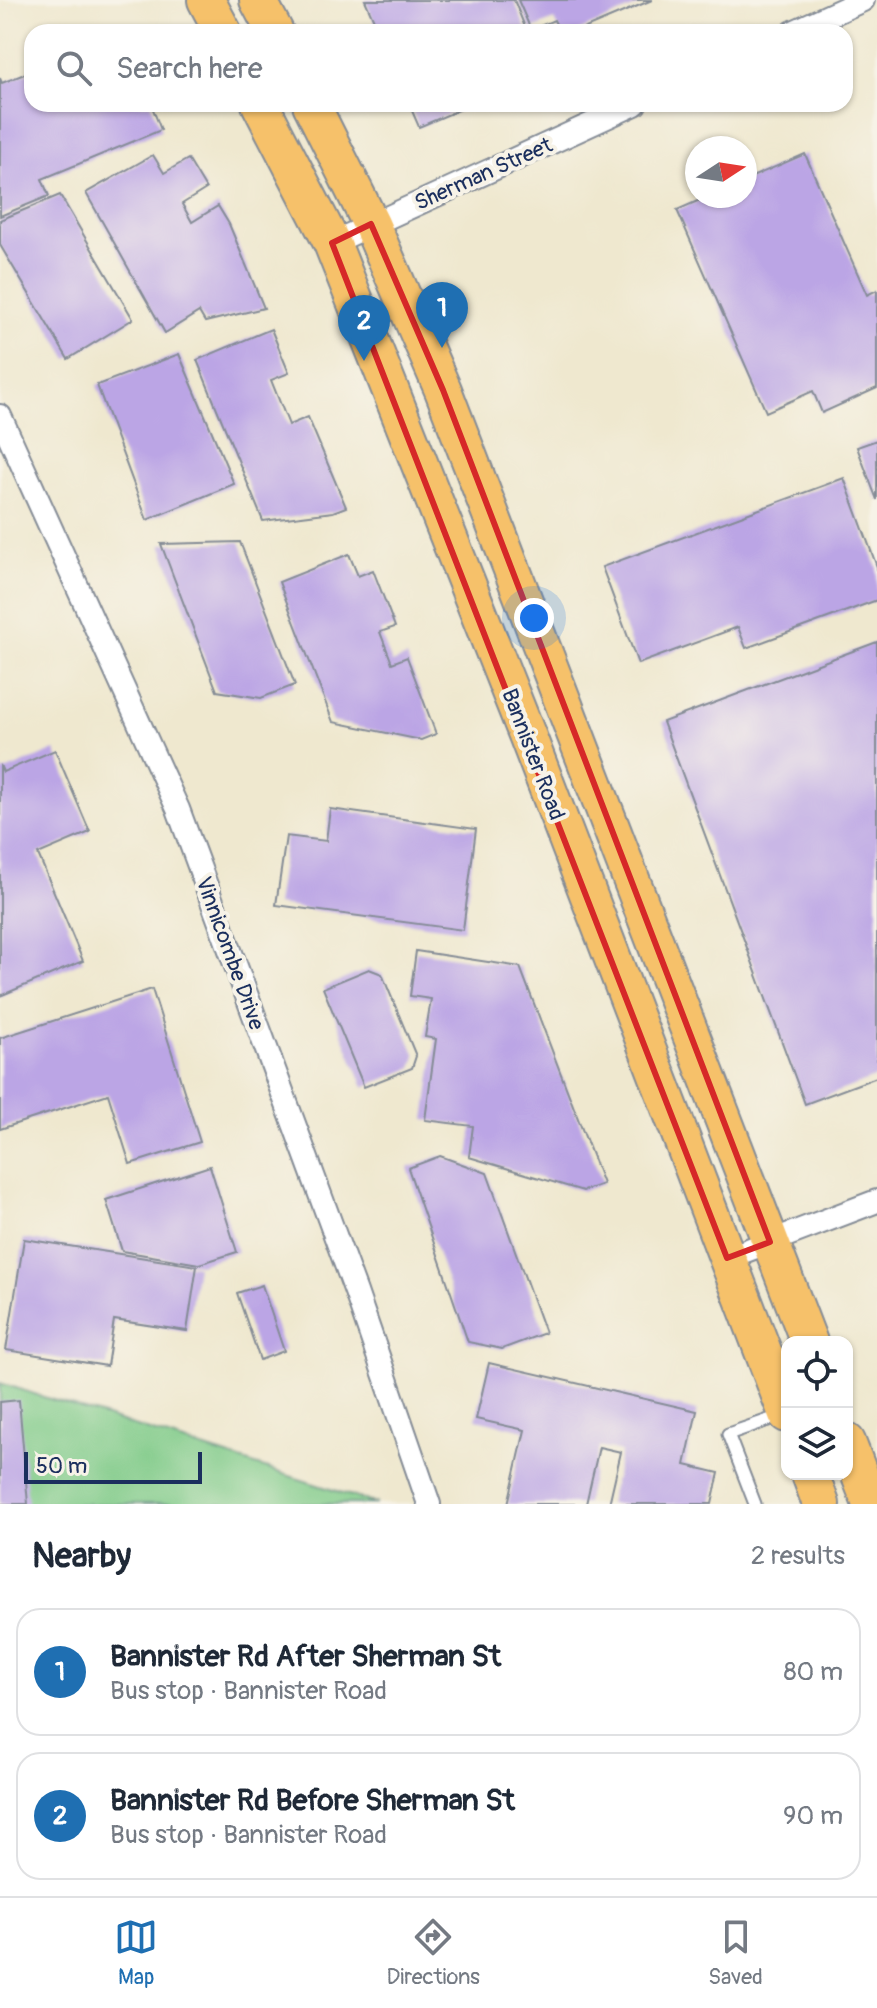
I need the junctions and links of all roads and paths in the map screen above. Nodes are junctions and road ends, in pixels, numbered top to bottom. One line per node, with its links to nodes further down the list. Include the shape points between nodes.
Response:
1 (206, 0): 4 (main road)
2 (258, 0): 5 (main road)
3 (863, 0): 6 (street)
4 (219, 24)
5 (271, 24)
6 (810, 24)
7 (264, 112): 11 (main road, Bannister Road)
8 (315, 112): 10 (main road, Bannister Road)
9 (617, 112): 10 (street, Sherman Street)
10 (371, 224): 11 (street, Sherman Street); 14 (main road, Bannister Road, via 443,390)
11 (332, 243): 15 (main road, Bannister Road)
12 (0, 416): 21 (street, Vinnicombe Drive, via 178,809)
13 (877, 1201): 14 (street)
14 (770, 1242): 15 (street); 16 (main road, Bannister Road)
15 (727, 1258): 17 (main road, Bannister Road)
16 (807, 1336)
17 (785, 1408)
18 (781, 1416): 22 (lane, via 728,1434)
19 (853, 1458): 24 (main road)
20 (812, 1480): 23 (main road)
21 (429, 1504)
22 (755, 1504)
23 (821, 1504)
24 (871, 1504)

